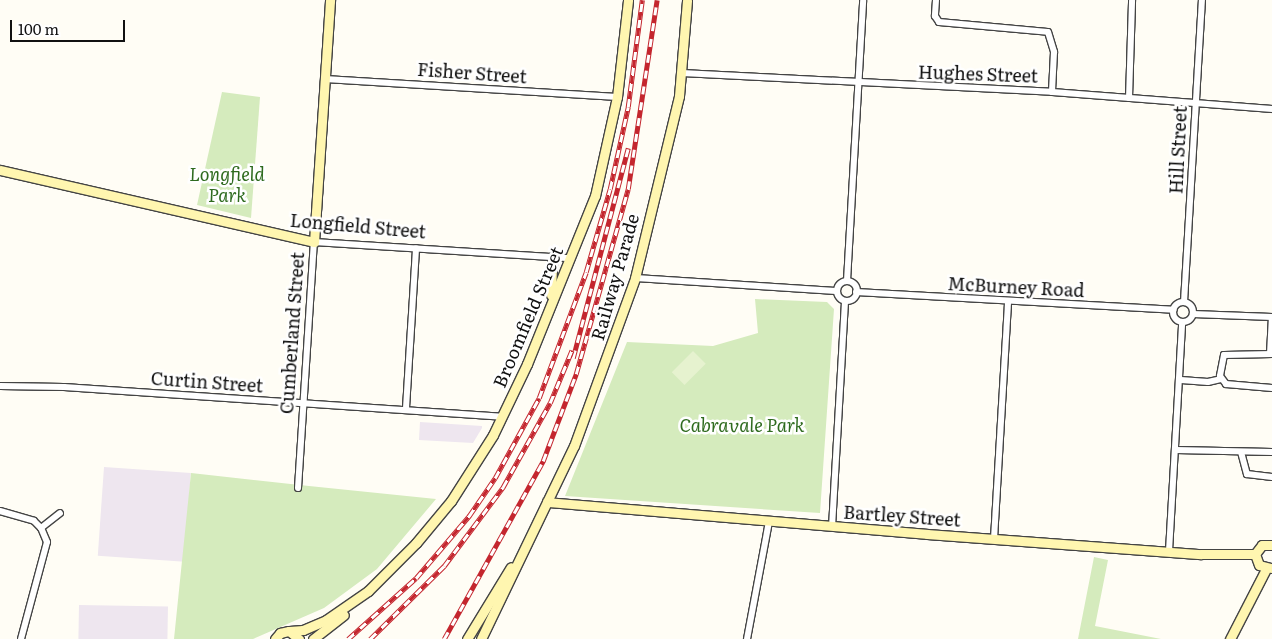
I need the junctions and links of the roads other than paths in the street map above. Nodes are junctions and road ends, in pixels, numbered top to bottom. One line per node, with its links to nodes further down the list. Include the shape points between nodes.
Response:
1 (330, 0): 9 (main road, Cumberland Street)
2 (628, 0): 12 (main road, Broomfield Street)
3 (688, 0): 8 (main road, Railway Parade)
4 (863, 0): 10 (street)
5 (936, 0): 11 (street, via 939,22 1044,30 1051,36 1054,52)
6 (1132, 0): 13 (street)
7 (1202, 0): 14 (street, Hill Street)
8 (682, 74): 10 (street, Hughes Street); 21 (main road, Railway Parade)
9 (324, 79): 12 (street, Fisher Street); 17 (main road, Cumberland Street)
10 (858, 84): 11 (street, Hughes Street); 22 (street)
11 (1052, 92): 13 (street, Hughes Street)
12 (617, 97): 20 (main road, Broomfield Street, via 595,196)
13 (1129, 98): 14 (street, Hughes Street)
14 (1196, 104): 15 (street, Hughes Street); 27 (street, Hill Street)
15 (1272, 109)
16 (0, 170): 17 (main road, Longfield Street)
17 (314, 242): 18 (street, Longfield Street); 38 (street, Cumberland Street)
18 (416, 248): 19 (street, Longfield Street); 39 (street)
19 (552, 257): 20 (street, Longfield Street); 28 (main road)
20 (571, 258): 28 (main road, Broomfield Street)
21 (635, 278): 23 (street); 46 (main road, Railway Parade, via 595,393)
22 (847, 281): 23 (street, via 841,283); 24 (street, via 854,285)
23 (837, 291): 25 (street)
24 (856, 292): 25 (street, via 854,298); 26 (street, McBurney Road)
25 (845, 301): 50 (street)
26 (1008, 302): 29 (street, McBurney Road); 52 (street)
27 (1184, 302): 29 (street); 30 (street, via 1190,305)
28 (549, 308): 40 (main road, Broomfield Street)
29 (1173, 310): 32 (street, via 1174,317)
30 (1193, 314): 31 (street); 32 (street)
31 (1272, 317): 33 (street)
32 (1182, 323): 35 (street)
33 (1271, 354): 34 (street, via 1224,355)
34 (1221, 379): 35 (street, via 1208,382); 37 (street, via 1236,386)
35 (1181, 380): 41 (street)
36 (0, 386): 38 (street, Curtin Street, via 64,387)
37 (1272, 388)
38 (304, 403): 39 (street, Curtin Street); 45 (street, Cumberland Street)
39 (406, 408): 40 (street, Curtin Street)
40 (502, 417): 58 (main road, Broomfield Street, via 451,501 416,544)
41 (1176, 450): 42 (street); 55 (street)
42 (1241, 452): 43 (street); 44 (street, via 1247,474)
43 (1272, 452)
44 (1272, 477)
45 (298, 488)
46 (548, 502): 49 (main road, Bartley Street); 54 (main road, Railway Parade)
47 (0, 511): 51 (street, via 34,521)
48 (60, 513): 51 (street)
49 (769, 522): 50 (main road, Bartley Street); 69 (street)
50 (832, 526): 52 (main road, Bartley Street)
51 (41, 528): 60 (street, via 47,542)
52 (994, 539): 55 (main road, Bartley Street)
53 (1272, 545): 56 (main road, via 1262,545)
54 (524, 549): 59 (main road, Railway Parade); 67 (main road, Railway Parade, via 499,584)
55 (1169, 551): 56 (main road, Bartley Street)
56 (1255, 554): 57 (main road, via 1256,562)
57 (1269, 568): 70 (main road)
58 (358, 600): 61 (main road, via 320,624); 66 (main road)
59 (488, 623): 67 (main road); 68 (main road, Railway Parade)
60 (25, 630): 63 (street); 64 (street)
61 (289, 631): 62 (main road); 65 (main road)
62 (275, 638)
63 (21, 639)
64 (26, 639)
65 (299, 639)
66 (313, 639)
67 (469, 639)
68 (482, 639)
69 (748, 639)
70 (1230, 639)

